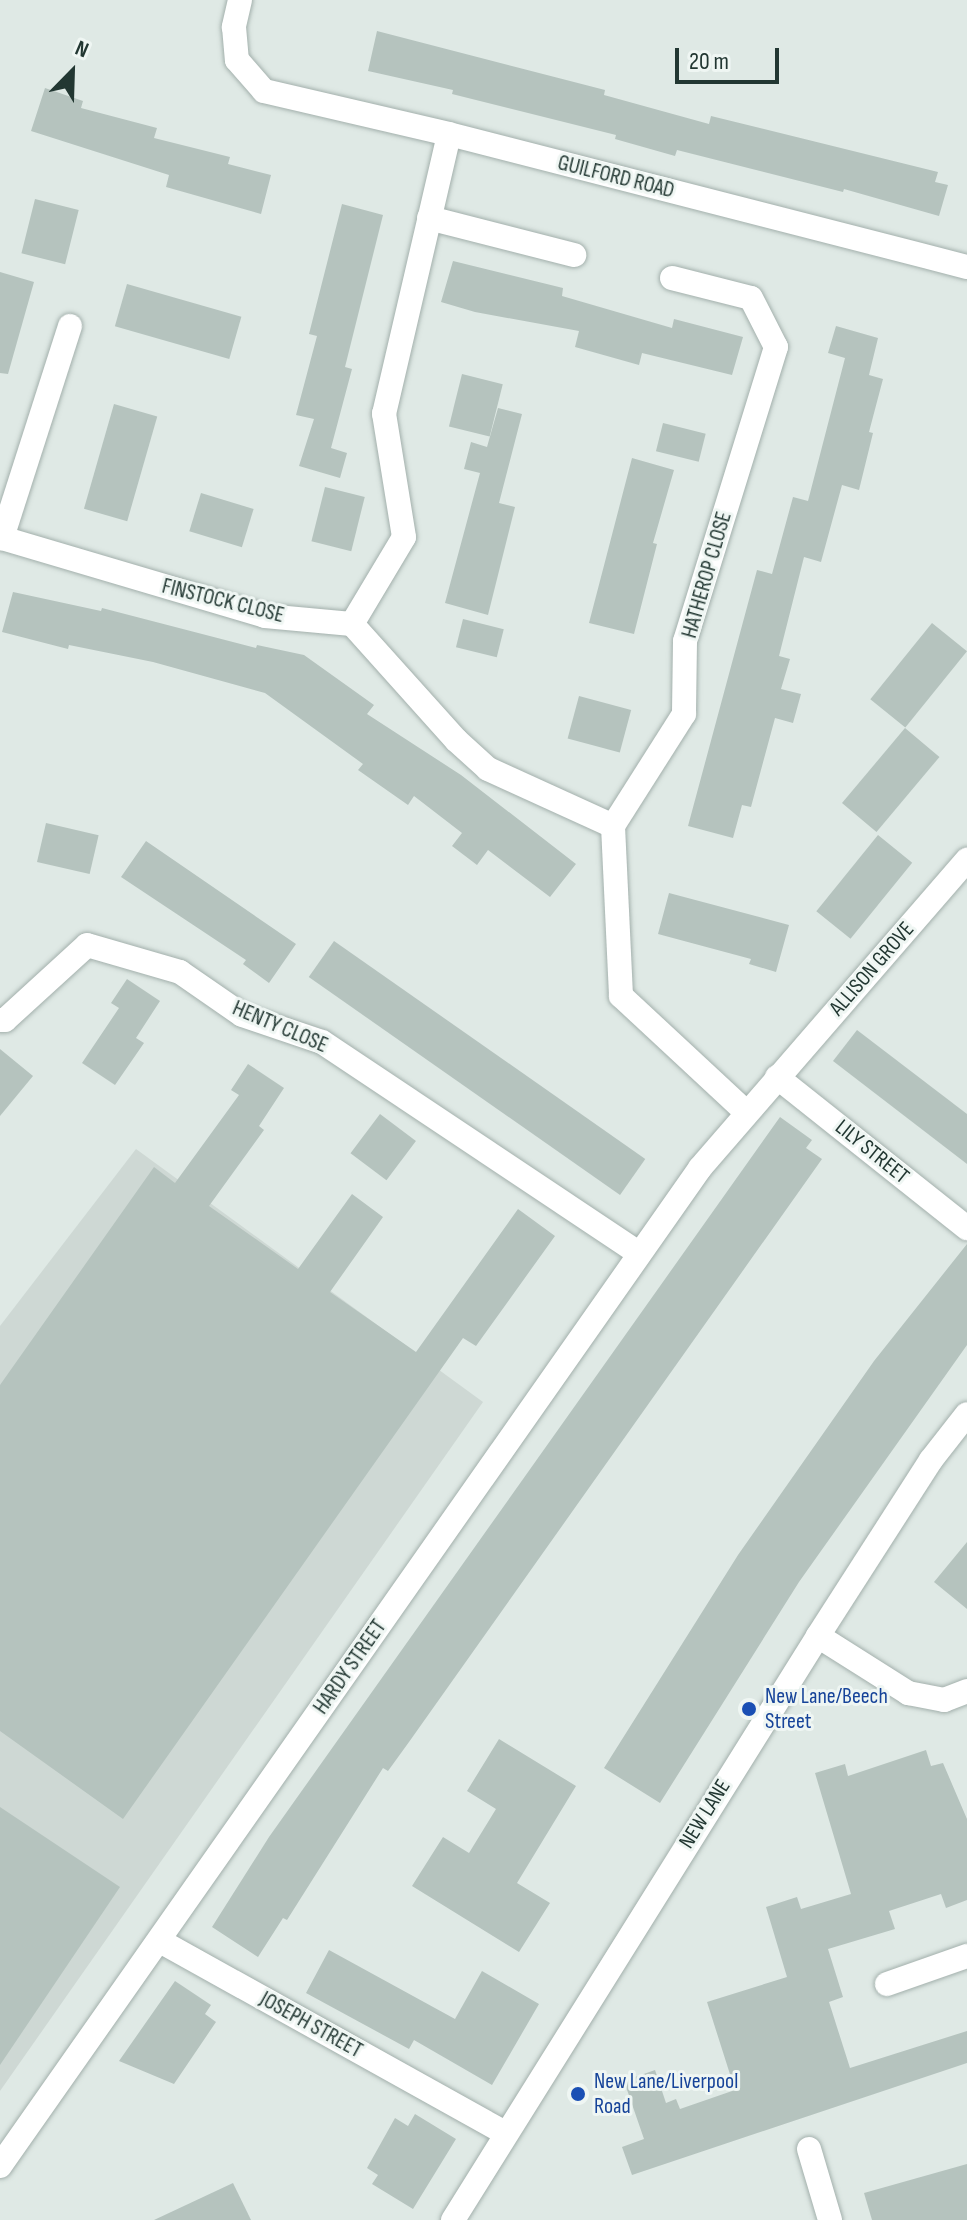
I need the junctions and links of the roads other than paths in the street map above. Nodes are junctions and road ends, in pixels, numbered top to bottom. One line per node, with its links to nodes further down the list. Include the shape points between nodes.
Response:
1 (240, 0): 2 (street, GUILFORD ROAD, via 234,27 237,60 264,91)
2 (449, 134): 3 (street); 5 (street, GUILFORD ROAD)
3 (429, 218): 4 (street); 9 (street, via 384,414 404,537)
4 (574, 255)
5 (967, 267)
6 (672, 278): 10 (street, HATHEROP CLOSE, via 751,298 776,347 685,641 684,714)
7 (70, 326): 8 (street, FINSTOCK CLOSE)
8 (1, 538): 9 (street, FINSTOCK CLOSE, via 265,616)
9 (352, 624): 10 (street, via 488,769)
10 (613, 826): 14 (street, via 621,996)
11 (967, 860): 13 (street, ALLISON GROVE)
12 (0, 1020): 16 (street, HENTY CLOSE, via 87,945 180,972 242,1015 322,1042)
13 (777, 1077): 14 (street); 15 (street, LILY STREET)
14 (746, 1112): 16 (street, HARDY STREET)
15 (967, 1228)
16 (638, 1253): 20 (street, HARDY STREET)
17 (967, 1414): 18 (street, NEW LANE, via 931,1460)
18 (818, 1636): 19 (street, via 908,1693 944,1700); 23 (street, NEW LANE)
19 (967, 1691)
20 (160, 1941): 23 (street, JOSEPH STREET); 25 (street, HARDY STREET)
21 (967, 1956): 22 (street)
22 (887, 1984)
23 (505, 2133): 26 (street, NEW LANE)
24 (809, 2149): 27 (street)
25 (0, 2166)
26 (453, 2220)
27 (830, 2220)

